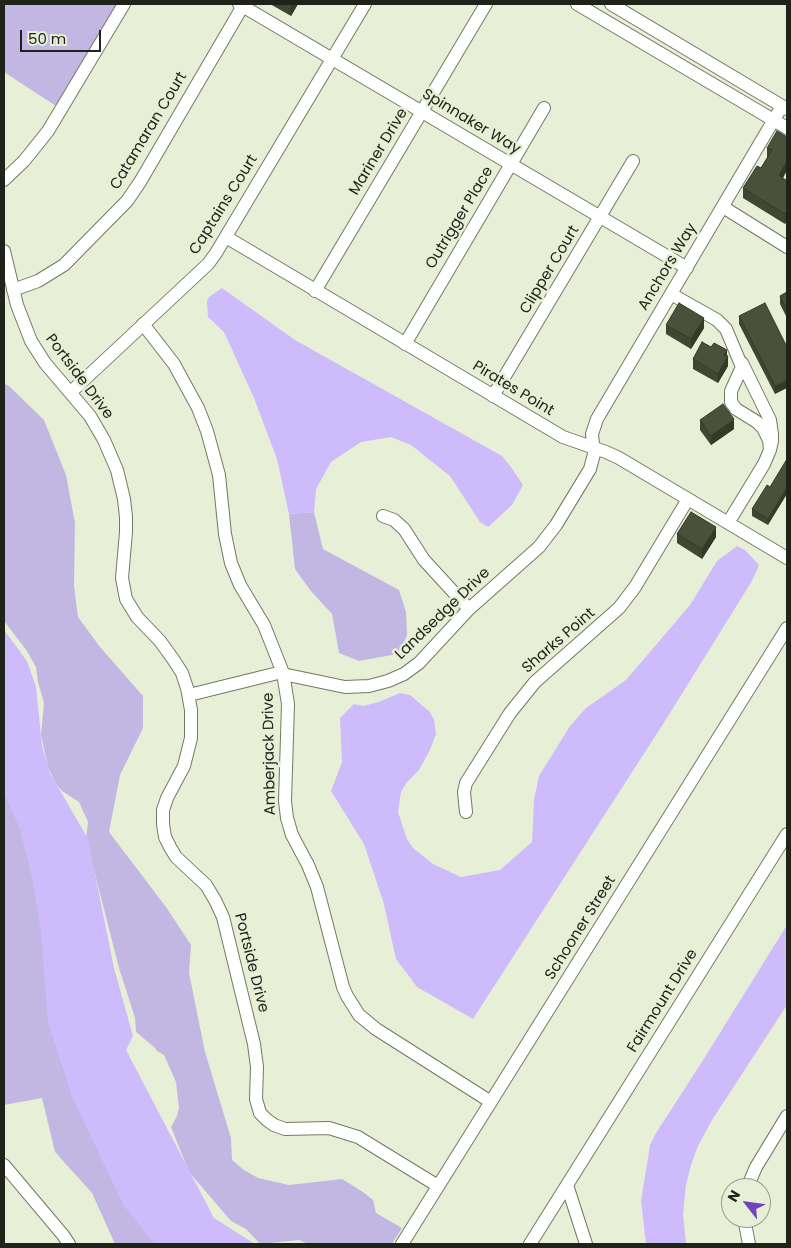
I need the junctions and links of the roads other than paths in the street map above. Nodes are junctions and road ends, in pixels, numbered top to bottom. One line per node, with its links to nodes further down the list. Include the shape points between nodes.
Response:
1 (124, 4): 15 (street, via 48,131)
2 (365, 4): 7 (street, Captains Court)
3 (486, 4): 10 (street, Mariner Drive)
4 (577, 4): 11 (street)
5 (611, 4): 8 (street)
6 (242, 5): 7 (street, Spinnaker Way); 22 (street, Catamaran Court, via 127,201 64,265 38,281)
7 (332, 59): 10 (street, Spinnaker Way); 18 (street, Captains Court)
8 (785, 107): 11 (street, Anchors Way)
9 (544, 108): 14 (street, Outrigger Place)
10 (422, 112): 14 (street, Spinnaker Way); 23 (street, Mariner Drive)
11 (774, 120): 12 (street); 16 (street, Anchors Way)
12 (787, 128)
13 (633, 160): 17 (street, Clipper Court)
14 (511, 165): 17 (street, Spinnaker Way); 26 (street, Outrigger Place)
15 (4, 180)
16 (723, 207): 19 (street); 21 (street, Anchors Way)
17 (600, 217): 21 (street, Spinnaker Way); 29 (street, Clipper Court)
18 (226, 237): 23 (street, Pirates Point); 25 (street, Captains Court, via 208,264)
19 (787, 247)
20 (4, 250): 22 (street, Portside Drive)
21 (686, 268): 24 (street, Anchors Way)
22 (13, 290): 28 (street, Portside Drive, via 21,317 39,354)
23 (315, 290): 26 (street, Pirates Point)
24 (671, 294): 27 (street, via 722,324); 30 (street, Anchors Way, via 597,419 592,434)
25 (143, 324): 28 (street, Captains Court); 38 (street, Amberjack Drive, via 174,364 201,416 219,475 231,563 264,625)
26 (404, 344): 29 (street, Pirates Point)
27 (742, 363): 31 (street, via 770,420); 31 (street, via 742,370 730,394 731,402 763,428)
28 (71, 392): 39 (street, Portside Drive, via 101,434 118,476 126,517 122,578 126,599 173,659)
29 (493, 396): 30 (street, Pirates Point, via 563,437)
30 (594, 448): 32 (street, Pirates Point, via 620,458); 36 (street, Landsedge Drive, via 586,477 548,538)
31 (770, 450): 34 (street)
32 (688, 500): 34 (street, Pirates Point); 40 (street, Sharks Point, via 620,608 535,682 510,713 466,783)
33 (383, 516): 36 (street, via 404,529 424,560)
34 (728, 523): 35 (street, Pirates Point)
35 (787, 558)
36 (469, 609): 38 (street, Landsedge Drive, via 419,663 388,681 369,686 345,686)
37 (787, 628): 42 (street, Schooner Street)
38 (283, 673): 39 (street, Landsedge Drive); 42 (street, Amberjack Drive, via 288,704 287,818 317,888 347,996 359,1015 376,1029)
39 (189, 694): 47 (street, Portside Drive, via 191,738 184,766 167,798 163,824 165,837 176,857 206,885 223,917 254,1044 256,1099 260,1112 274,1125 285,1129 329,1128 358,1137)
40 (466, 812)
41 (787, 834): 46 (street, Fairmount Drive)
42 (491, 1102): 47 (street, Schooner Street)
43 (787, 1116): 45 (street)
44 (4, 1165): 49 (street)
45 (751, 1178)
46 (567, 1185): 51 (street, Fairmount Drive); 52 (street)
47 (438, 1186): 50 (street, Schooner Street)
48 (746, 1228): 53 (street)
49 (69, 1244)
50 (402, 1244)
51 (530, 1244)
52 (586, 1244)
53 (749, 1244)

